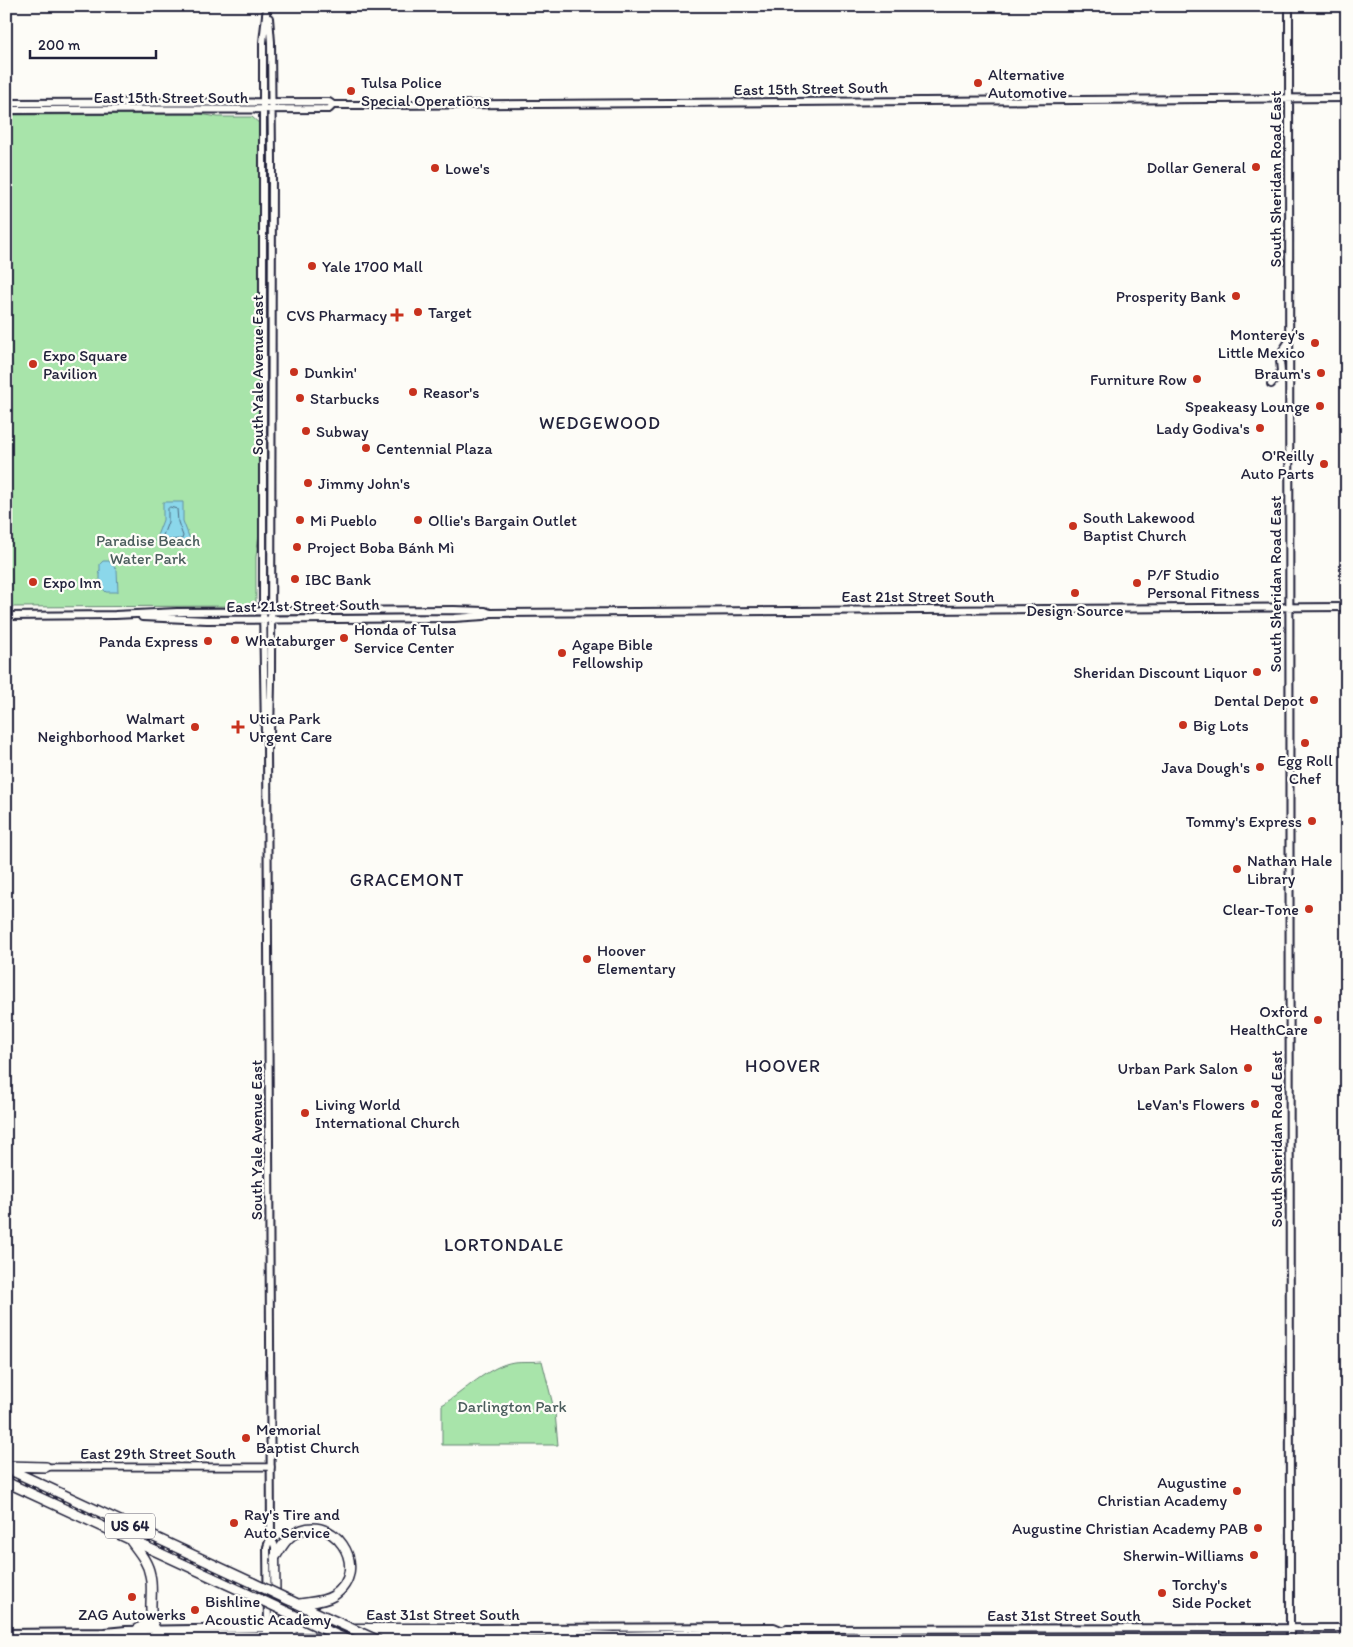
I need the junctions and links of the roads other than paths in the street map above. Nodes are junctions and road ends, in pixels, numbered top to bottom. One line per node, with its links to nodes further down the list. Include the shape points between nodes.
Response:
1 (267, 6): 3 (main road, South Yale Avenue East); 4 (main road, South Yale Avenue East)
2 (1289, 6): 6 (main road, South Sheridan Road East)
3 (263, 42): 4 (main road); 9 (main road, South Yale Avenue East)
4 (271, 42): 10 (main road, South Yale Avenue East)
5 (1347, 98): 6 (main road, East 15th Street South)
6 (1289, 99): 10 (main road, East 15th Street South, via 333,105 329,102); 18 (main road, South Sheridan Road East)
7 (76, 102): 8 (main road, East 15th Street South); 9 (main road, East 15th Street South); 12 (main road)
8 (6, 103)
9 (263, 103): 10 (main road, East 15th Street South); 13 (main road, South Yale Avenue East)
10 (271, 107): 13 (main road, East 15th Street South); 15 (main road, South Yale Avenue East)
11 (6, 110): 12 (main road, East 15th Street South)
12 (76, 110): 13 (main road, East 15th Street South)
13 (263, 110): 14 (main road, South Yale Avenue East)
14 (263, 208): 15 (main road); 16 (main road, South Yale Avenue East)
15 (272, 208): 17 (main road, South Yale Avenue East)
16 (263, 304): 17 (main road); 19 (main road, South Yale Avenue East)
17 (271, 304): 20 (main road, South Yale Avenue East)
18 (1289, 341): 21 (main road, via 1280,360 1281,372); 26 (main road, South Sheridan Road East)
19 (263, 360): 20 (main road); 22 (main road, South Yale Avenue East)
20 (271, 360): 23 (main road, South Yale Avenue East)
21 (1271, 384)
22 (263, 403): 23 (main road); 24 (main road, South Yale Avenue East)
23 (271, 403): 25 (main road, South Yale Avenue East)
24 (263, 460): 25 (main road); 33 (main road, South Yale Avenue East)
25 (271, 460): 31 (main road, South Yale Avenue East)
26 (1289, 607): 27 (main road, East 21st Street South); 30 (main road, East 21st Street South); 46 (main road, South Sheridan Road East)
27 (1347, 607)
28 (454, 610): 29 (main road, East 21st Street South); 30 (main road, East 21st Street South); 35 (main road)
29 (391, 611): 31 (main road, East 21st Street South); 34 (main road)
30 (490, 613): 35 (main road, East 21st Street South)
31 (271, 615): 33 (main road, East 21st Street South); 34 (main road, East 21st Street South); 36 (main road, South Yale Avenue East, via 270,736)
32 (6, 616): 33 (main road, East 21st Street South, via 115,615 173,620)
33 (263, 616): 36 (main road, South Yale Avenue East)
34 (395, 618): 35 (main road, East 21st Street South)
35 (454, 618)
36 (267, 744): 39 (main road, South Yale Avenue East)
37 (6, 1467): 38 (highway); 44 (highway, US 64, bridge)
38 (46, 1467): 39 (street, East 29th Street South)
39 (271, 1467): 41 (main road, South Yale Avenue East)
40 (6, 1482): 42 (highway, US 64)
41 (271, 1536): 43 (main road, South Yale Avenue East); 53 (main road, South Yale Avenue East, via 267,1547)
42 (130, 1540): 45 (highway, via 148,1567 152,1584); 56 (highway, US 64, bridge)
43 (275, 1557): 44 (highway, via 291,1536 308,1529 329,1532 345,1548 350,1566 342,1587 328,1598); 53 (main road, South Yale Avenue East)
44 (300, 1604): 57 (highway, US 64, bridge)
45 (152, 1616): 48 (highway); 50 (highway)
46 (1290, 1628): 47 (main road, East 31st Street South); 52 (main road, East 31st Street South); 58 (main road, South Sheridan Road East)
47 (1347, 1628)
48 (137, 1630): 49 (main road, East 31st Street South); 50 (main road, East 31st Street South)
49 (105, 1632): 50 (main road, East 31st Street South); 51 (main road, East 31st Street South)
50 (157, 1632): 53 (main road, East 31st Street South)
51 (6, 1633)
52 (478, 1634): 53 (main road, East 31st Street South); 54 (main road, East 31st Street South)
53 (272, 1635): 54 (main road, East 31st Street South)
54 (292, 1636): 55 (highway)
55 (305, 1641)
56 (349, 1641)
57 (379, 1641)
58 (1290, 1641)

